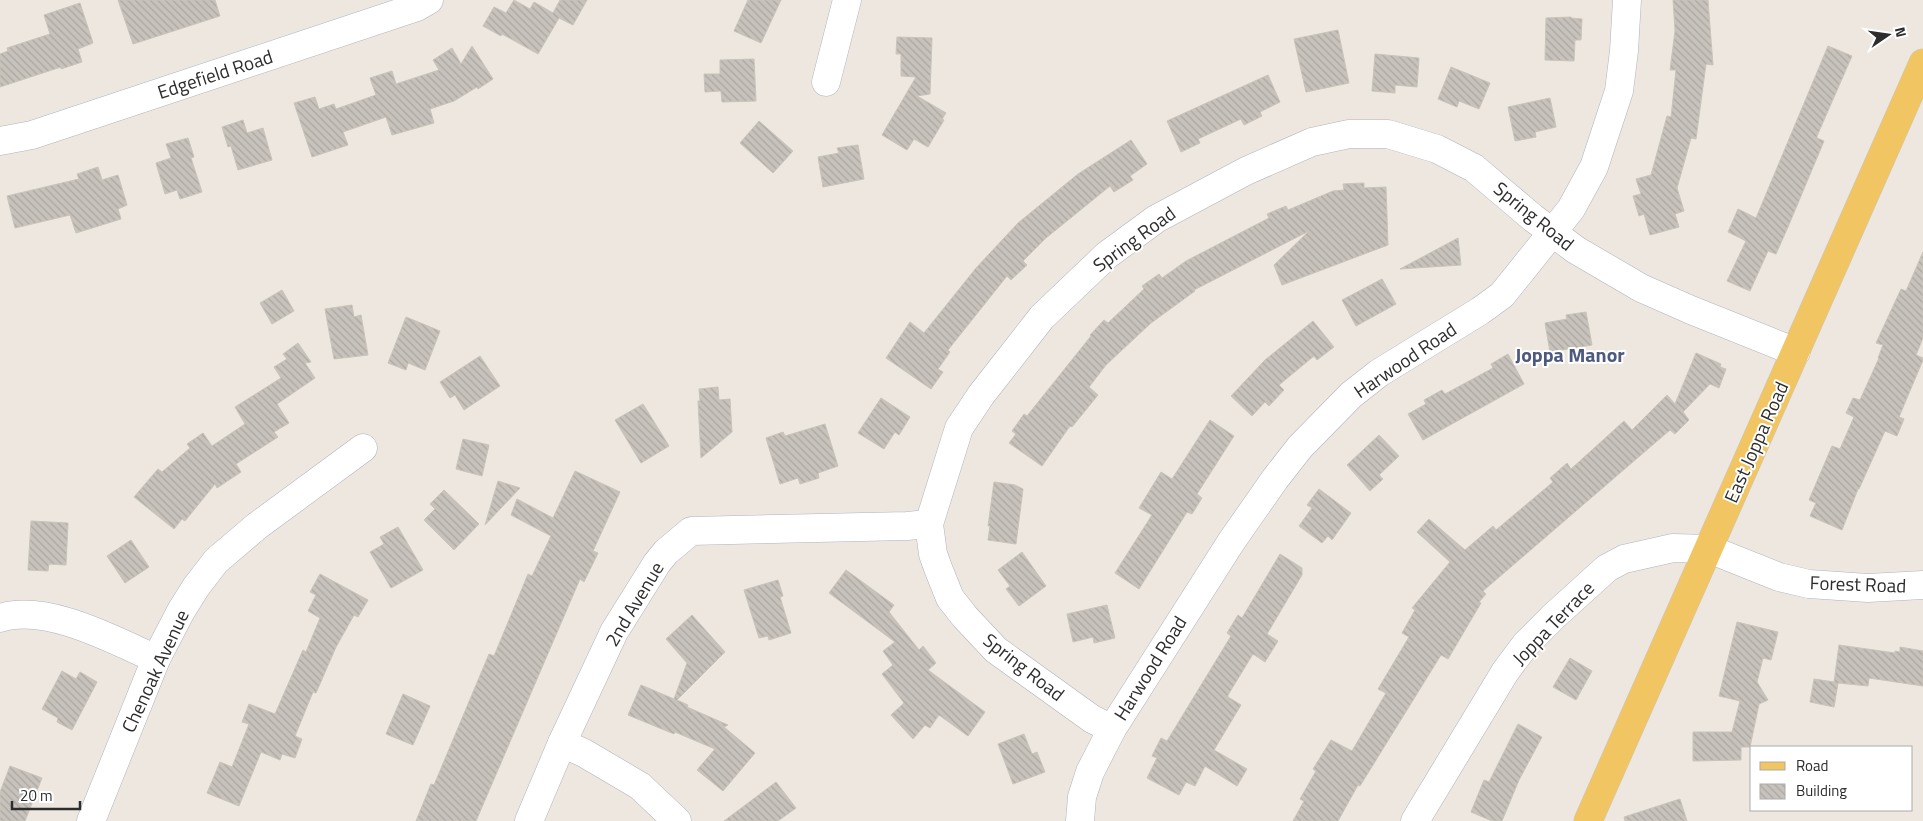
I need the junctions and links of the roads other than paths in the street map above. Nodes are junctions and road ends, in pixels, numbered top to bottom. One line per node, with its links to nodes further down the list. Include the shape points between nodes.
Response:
1 (429, 0): 6 (street, Edgefield Road, via 417,7 32,135)
2 (846, 0): 5 (street)
3 (1627, 0): 7 (street, Harwood Road, via 1619,91 1594,167 1571,209)
4 (1923, 62): 8 (main road, East Joppa Road)
5 (826, 82)
6 (0, 141)
7 (1552, 233): 8 (street, Spring Road, via 1640,288); 10 (street, Spring Road, via 1474,168 1437,149 1388,134 1349,134 1312,142 1246,171 1156,219 1107,255 1042,316 959,428); 15 (street, Harwood Road, via 1502,295 1379,372 1351,395 1300,447 1231,542)
8 (1796, 352): 11 (main road, East Joppa Road)
9 (363, 448): 14 (street, Chenoak Avenue, via 257,526 216,561 181,611)
10 (929, 524): 15 (street, Spring Road, via 938,568 950,598 965,617 996,650 1092,719); 16 (street, 2nd Avenue, via 691,531 657,563 614,632)
11 (1708, 549): 12 (street, Forest Road, via 1780,577 1809,584 1868,588); 21 (street, Joppa Terrace, via 1673,548 1624,558 1607,568 1554,616 1526,644 1506,672); 22 (main road, East Joppa Road)
12 (1923, 585)
13 (0, 618): 14 (street, via 35,615 54,618 76,624)
14 (156, 659): 17 (street, Chenoak Avenue)
15 (1112, 729): 20 (street, via 1090,772 1082,797)
16 (562, 743): 18 (street, 2nd Avenue); 19 (street, via 640,786)
17 (91, 821)
18 (529, 821)
19 (676, 821)
20 (1080, 821)
21 (1415, 821)
22 (1588, 821)

